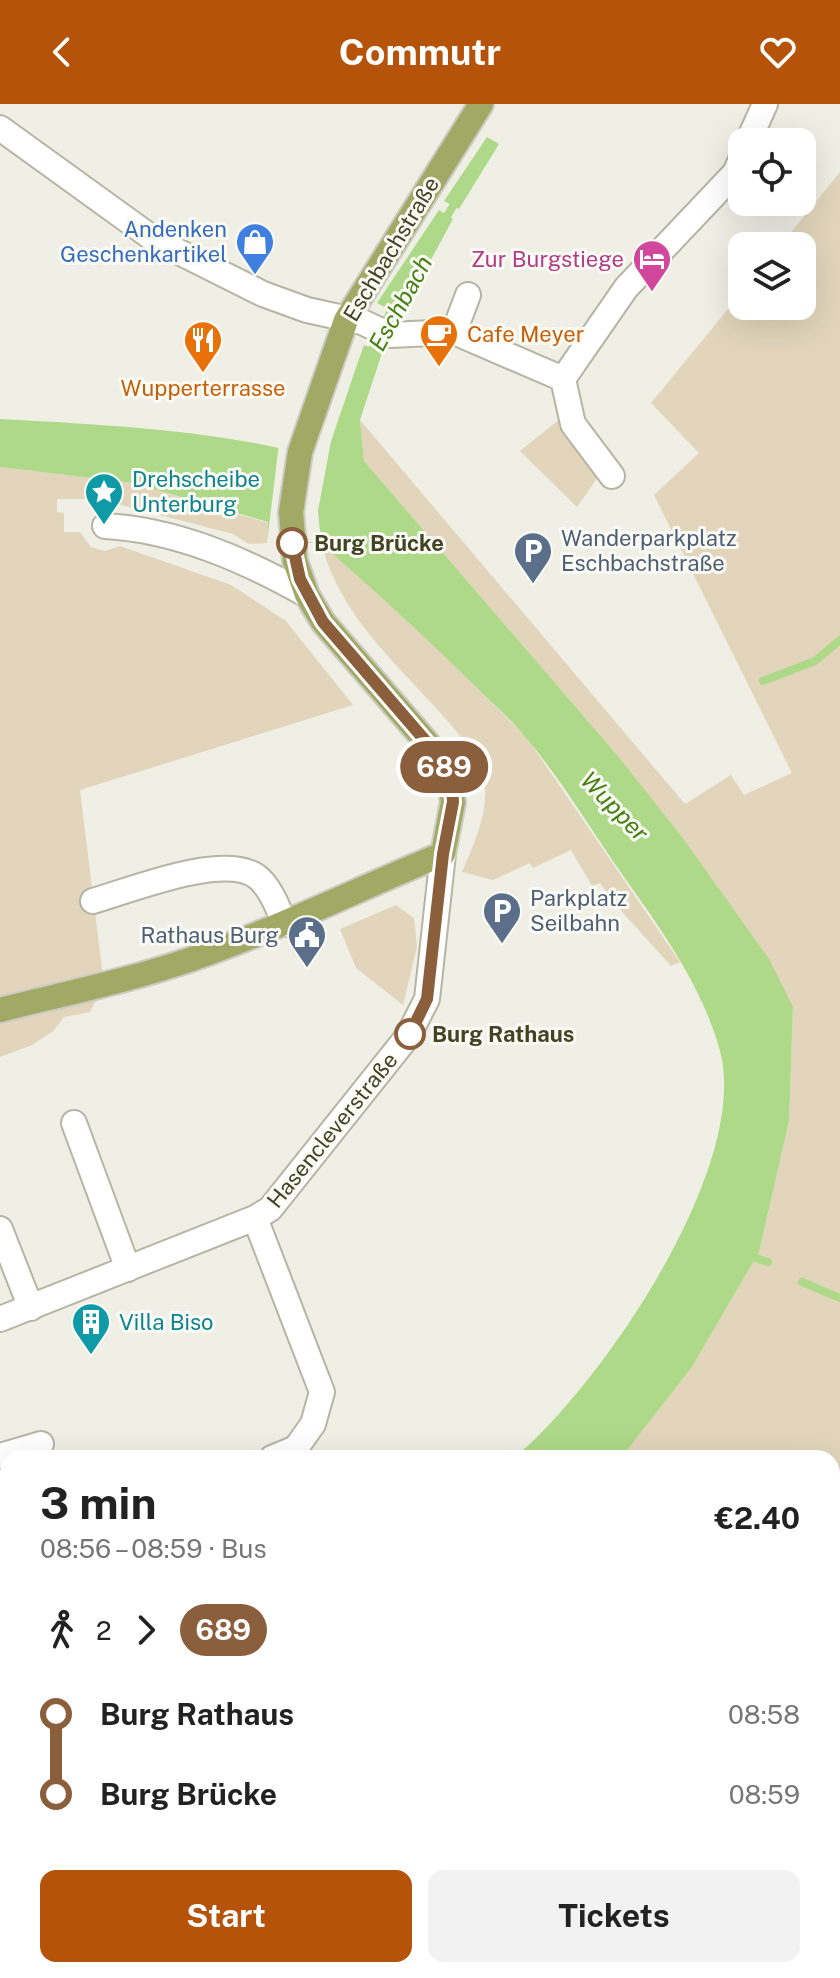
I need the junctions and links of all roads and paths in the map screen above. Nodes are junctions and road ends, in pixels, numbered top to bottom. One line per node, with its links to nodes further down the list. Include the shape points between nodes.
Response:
1 (481, 104): 7 (main road, Eschbachstraße)
2 (765, 104): 4 (street)
3 (0, 128): 7 (street, via 155,240 263,294)
4 (754, 128)
5 (728, 180): 9 (street, via 626,288)
6 (468, 295): 8 (street)
7 (349, 327): 8 (street, via 390,335); 12 (main road, Eschbachstraße, via 300,452 292,543)
8 (454, 332): 9 (street)
9 (563, 379): 10 (street, via 573,424)
10 (612, 476)
11 (105, 526): 12 (street, via 178,538)
12 (307, 595): 13 (main road, Eschbachstraße, via 342,646 443,765 453,802)
13 (443, 854): 15 (main road); 18 (street, Hasencleverstraße, via 423,1012 270,1209)
14 (93, 901): 15 (street, via 196,872 241,870 262,881)
15 (285, 924): 16 (main road, via 141,975)
16 (0, 1010)
17 (74, 1123): 20 (street)
18 (255, 1218): 20 (street, Hasencleverstraße); 25 (street, Hasencleverstraße, via 322,1392 313,1424)
19 (0, 1229): 21 (street)
20 (128, 1269): 21 (street, Hasencleverstraße)
21 (31, 1308): 22 (street, Hasencleverstraße)
22 (0, 1319)
23 (41, 1444): 24 (street)
24 (20, 1450)
25 (291, 1450)

